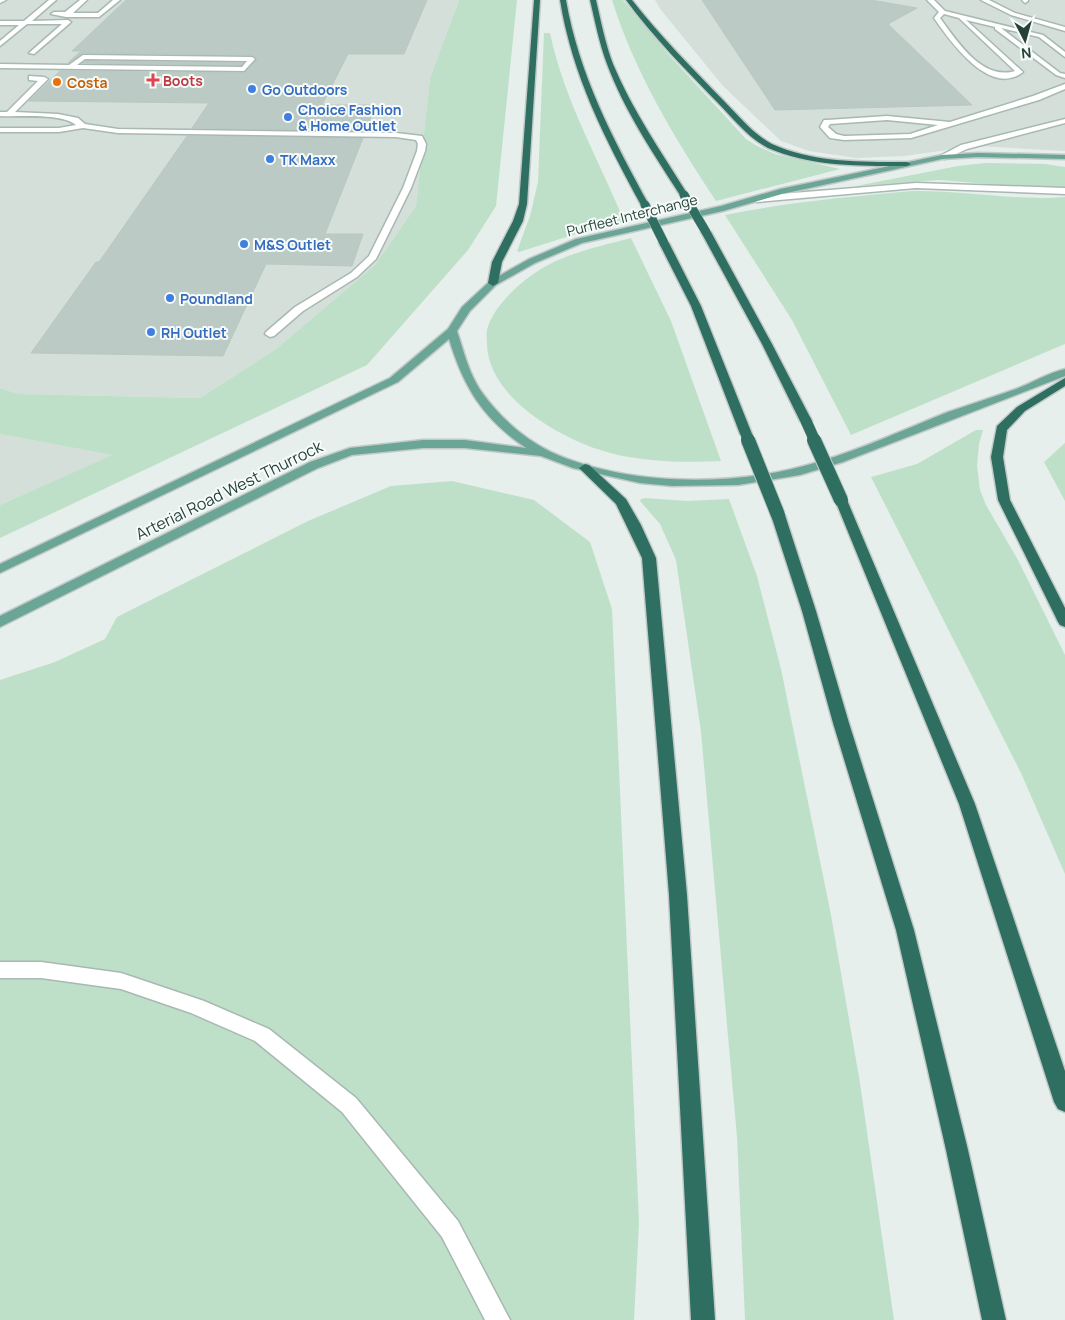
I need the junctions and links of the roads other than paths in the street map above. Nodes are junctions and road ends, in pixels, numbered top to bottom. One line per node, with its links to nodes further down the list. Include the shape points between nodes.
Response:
1 (53, 0): 11 (street)
2 (84, 0): 12 (street)
3 (117, 0): 12 (street, via 99,16)
4 (537, 0): 39 (highway, via 522,204 518,221 497,262)
5 (562, 0): 53 (highway, bridge, via 580,69 607,134 696,306 778,515 905,930)
6 (593, 0): 50 (highway, bridge, via 613,70 767,344 842,500 967,804)
7 (629, 0): 36 (highway, via 662,40 750,131 768,144 794,154 829,161)
8 (930, 0): 10 (street)
9 (984, 0): 18 (street, via 1013,14)
10 (943, 12): 13 (street); 13 (street, via 938,18 946,32 987,72 1015,75 1020,72)
11 (36, 14): 12 (street); 16 (street)
12 (66, 15)
13 (961, 16): 15 (street)
14 (0, 18): 16 (street)
15 (976, 19): 21 (street, via 1041,36); 24 (street, via 996,27)
16 (28, 22): 17 (street); 19 (street); 20 (street, via 68,22)
17 (0, 23)
18 (1065, 29)
19 (0, 44)
20 (32, 53)
21 (1065, 55)
22 (0, 66): 23 (street)
23 (70, 67): 23 (street, via 83,57 252,60 244,69)
24 (1065, 76)
25 (32, 78): 28 (street, via 44,78)
26 (1065, 86): 31 (street)
27 (20, 90): 28 (street)
28 (32, 90): 29 (street)
29 (4, 114): 32 (street, via 58,116 75,120)
30 (1065, 121): 34 (street, via 964,147)
31 (949, 124): 31 (street, via 911,136 867,138 833,136 824,128 827,122 887,118)
32 (83, 126): 33 (street, via 59,130); 41 (street, via 118,131 419,138 421,151 411,179 374,256 354,275 299,309)
33 (0, 130)
34 (942, 157): 35 (main road, Purfleet Interchange, via 1006,154); 36 (main road, Purfleet Interchange)
35 (1065, 157)
36 (907, 164): 38 (main road, Purfleet Interchange)
37 (1065, 191): 38 (street, via 938,185)
38 (757, 199): 39 (main road, Purfleet Interchange, via 579,240)
39 (492, 283): 40 (main road, Purfleet Interchange, via 466,309)
40 (452, 331): 44 (main road, via 476,394 509,429); 46 (main road, Arterial Road West Thurrock, via 402,374 379,388)
41 (270, 334)
42 (1065, 372): 45 (main road, via 874,448 767,478 710,483 664,481)
43 (1065, 381): 48 (highway, via 1020,409 1001,429 997,457 1004,500)
44 (547, 454): 45 (main road); 47 (main road, Arterial Road West Thurrock, via 441,443 350,452 314,464)
45 (585, 468): 52 (highway, via 622,502 648,558 678,895)
46 (0, 569)
47 (0, 622)
48 (1065, 622)
49 (0, 970): 51 (street, via 41,970 121,981 197,1007 262,1035 349,1105 450,1229)
50 (1065, 1102)
51 (498, 1320)
52 (703, 1320)
53 (994, 1320)

